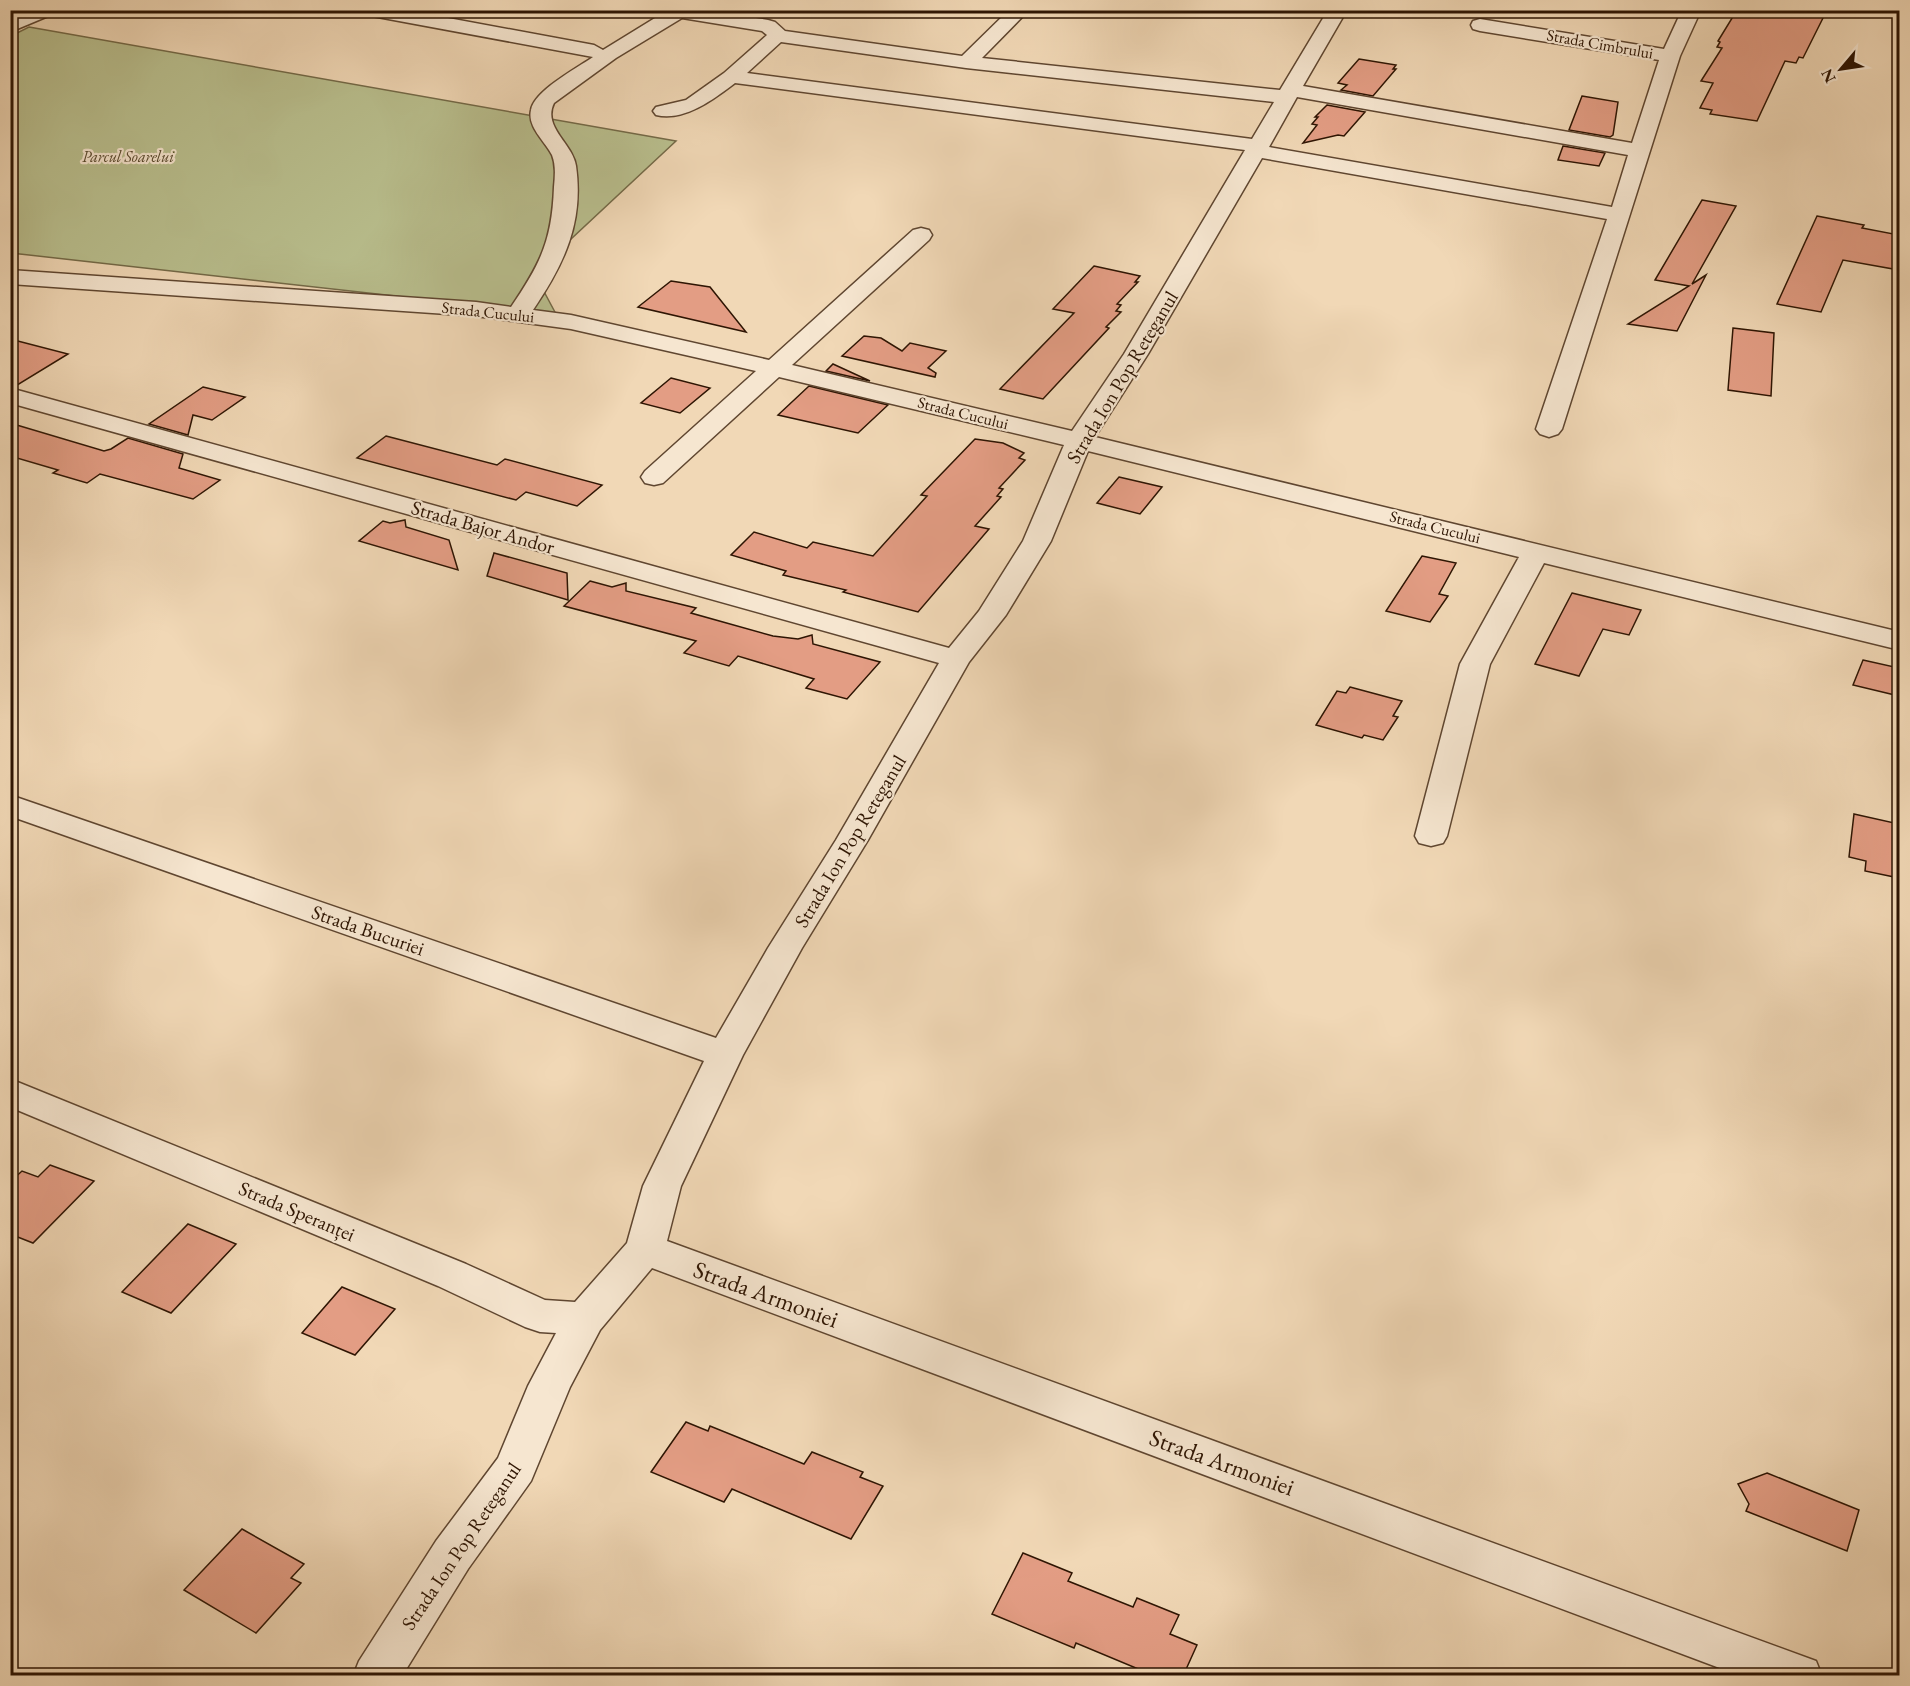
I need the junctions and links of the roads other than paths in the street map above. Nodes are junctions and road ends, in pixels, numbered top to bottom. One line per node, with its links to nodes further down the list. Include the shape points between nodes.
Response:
1 (46, 10): 8 (street)
2 (372, 10): 10 (street)
3 (1020, 10): 12 (street)
4 (1338, 10): 15 (street, Strada Ion Pop Reteganul)
5 (1692, 10): 11 (street, Strada Cimbrului)
6 (680, 11): 9 (street, via 768,27); 23 (street, via 609,54 539,108 539,119 562,153 565,165 565,219 550,267)
7 (1480, 25): 11 (street, Strada Cimbrului)
8 (10, 26)
9 (777, 36): 12 (street); 14 (street)
10 (594, 51)
11 (1670, 56): 19 (street)
12 (966, 62): 13 (street)
13 (991, 65): 15 (street); 16 (street)
14 (731, 77): 16 (street); 17 (street, via 693,104)
15 (1288, 93): 18 (street, Strada Ion Pop Reteganul); 19 (street)
16 (958, 107): 18 (street)
17 (663, 111)
18 (1258, 148): 20 (street); 27 (street, Strada Ion Pop Reteganul, via 1136,354)
19 (1640, 151): 20 (street)
20 (1620, 215): 26 (street)
21 (921, 235): 24 (street)
22 (10, 277): 23 (street, Strada Cucului)
23 (519, 313): 24 (street, Strada Cucului)
24 (774, 367): 27 (street, Strada Cucului); 28 (street)
25 (10, 395): 31 (street, Strada Bajor Andor)
26 (1549, 429)
27 (1079, 441): 29 (street, Strada Cucului); 31 (street, Strada Ion Pop Reteganul, via 1038,541 991,615)
28 (654, 477)
29 (1536, 552): 30 (street, Strada Cucului); 33 (street, via 1475,664)
30 (1899, 641)
31 (956, 659): 34 (street, Strada Ion Pop Reteganul)
32 (10, 805): 34 (street, Strada Bucuriei)
33 (1431, 836)
34 (725, 1055): 36 (street, Strada Ion Pop Reteganul, via 662,1186)
35 (10, 1092): 37 (street, Strada Speranței, via 452,1275 540,1316)
36 (645, 1249): 37 (street, Strada Ion Pop Reteganul); 39 (street, Strada Armoniei)
37 (585, 1319): 38 (street, Strada Ion Pop Reteganul, via 549,1386 516,1468 452,1555)
38 (376, 1676)
39 (1798, 1676)

